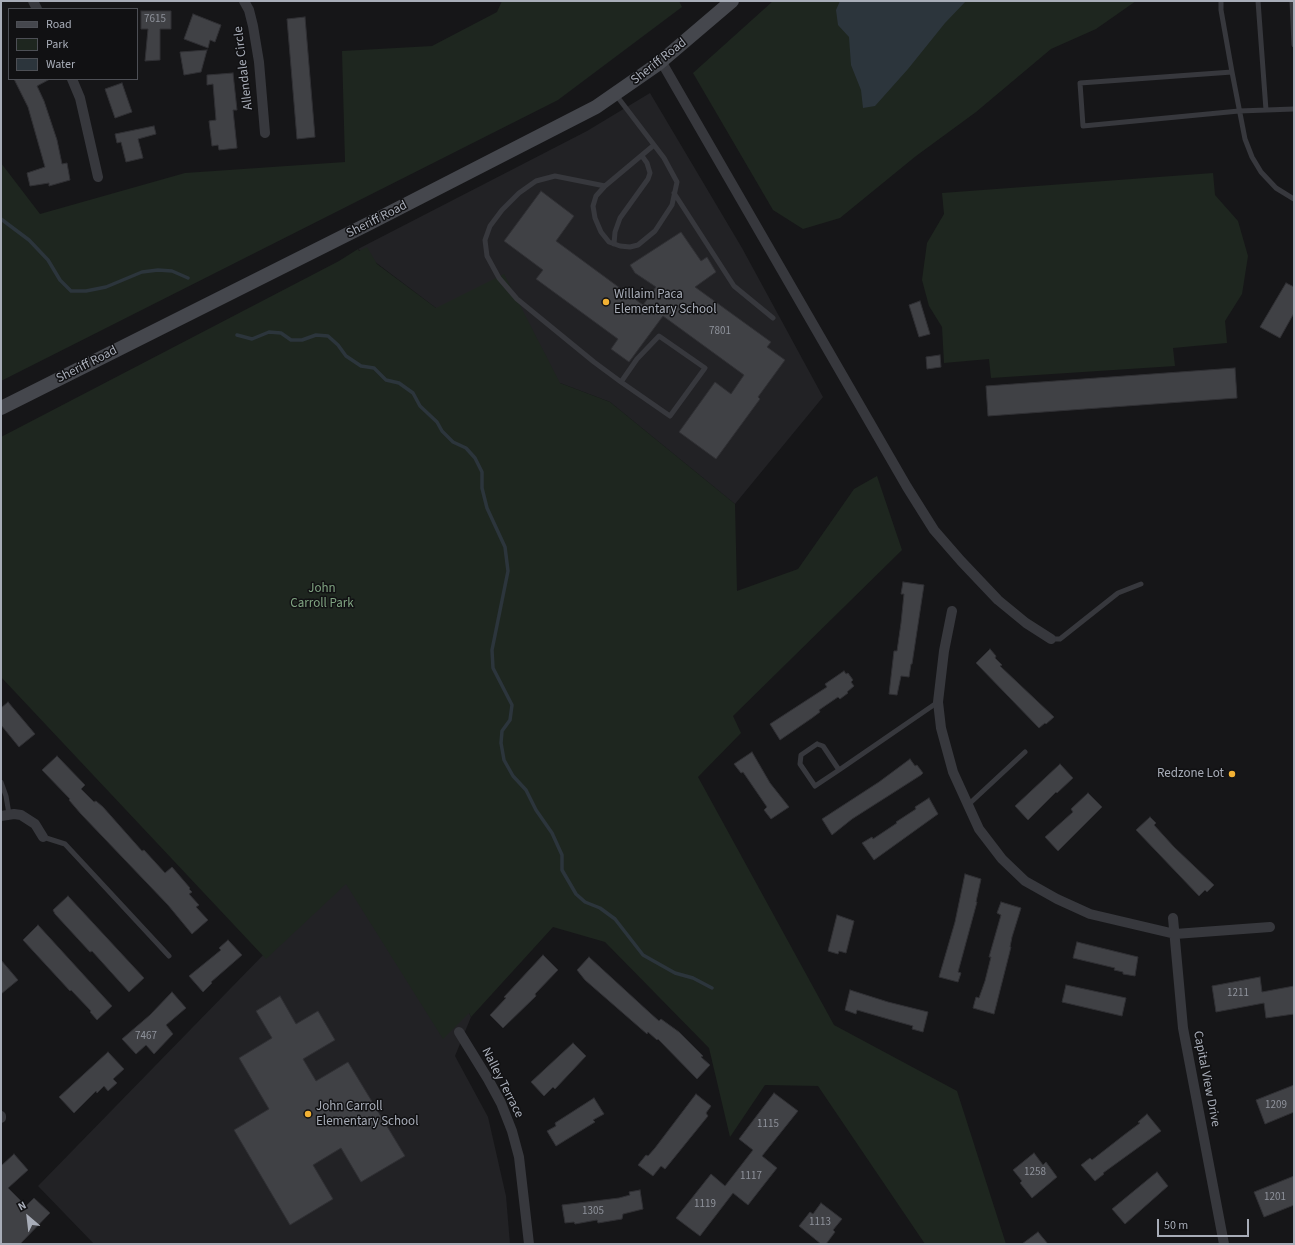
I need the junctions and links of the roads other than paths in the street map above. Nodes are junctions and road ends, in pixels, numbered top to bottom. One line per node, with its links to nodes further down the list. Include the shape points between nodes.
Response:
1 (244, 1): 14 (street, Allendale Circle, via 249,10 257,48)
2 (732, 1): 7 (main road, Sheriff Road)
3 (1221, 1): 8 (lane)
4 (1258, 1): 12 (lane)
5 (1292, 1): 6 (lane)
6 (1294, 45)
7 (661, 61): 10 (main road, Sheriff Road); 27 (street, via 934,530 998,600)
8 (1232, 72): 13 (lane); 13 (lane, via 1080,83 1083,126)
9 (72, 80): 17 (street, via 84,113)
10 (616, 95): 15 (lane); 24 (main road, Sheriff Road, via 517,149)
11 (1294, 109): 12 (lane)
12 (1266, 110): 13 (lane)
13 (1239, 111): 20 (lane, via 1245,139 1261,172 1276,188)
14 (265, 133)
15 (654, 145): 16 (lane); 19 (lane, via 677,182)
16 (642, 156): 18 (lane); 21 (lane, via 650,173 620,218)
17 (98, 177)
18 (605, 186): 21 (lane, via 596,196 593,206 601,232); 23 (lane, via 555,176 536,181 518,193 502,210 490,226 485,240 487,256 499,278 517,298)
19 (674, 194): 21 (lane, via 672,205 655,232 638,245 630,247); 22 (lane, via 734,286)
20 (1294, 199)
21 (614, 244)
22 (773, 318)
23 (621, 382): 23 (lane, via 670,416 705,368 659,336)
24 (1, 408)
25 (1142, 584): 27 (lane, via 1118,593 1060,638)
26 (952, 612): 28 (street)
27 (1051, 639)
28 (938, 702): 30 (lane); 32 (street, via 941,728 953,772)
29 (1025, 752): 32 (lane)
30 (839, 770): 30 (lane, via 815,786 800,764 801,755 817,744 823,746)
31 (1, 782): 33 (lane, via 6,796)
32 (968, 805): 37 (street, via 978,829 1002,859 1025,880 1057,899 1090,914)
33 (5, 815): 34 (street, via 28,819 35,824)
34 (43, 837): 38 (lane, via 65,844)
35 (1173, 918): 37 (street, Capital View Drive)
36 (1270, 927): 37 (street)
37 (1175, 934): 41 (street, Capital View Drive, via 1183,1028)
38 (169, 956)
39 (459, 1032): 40 (street, Nalley Terrace, via 501,1103 512,1131 518,1157)
40 (529, 1244)
41 (1224, 1244)

